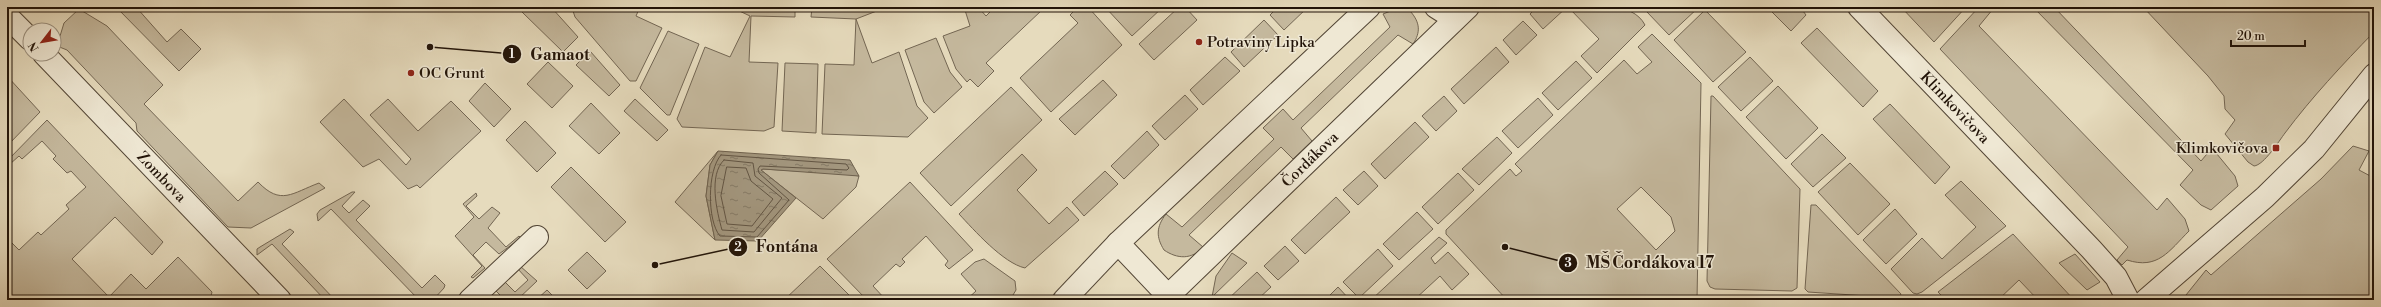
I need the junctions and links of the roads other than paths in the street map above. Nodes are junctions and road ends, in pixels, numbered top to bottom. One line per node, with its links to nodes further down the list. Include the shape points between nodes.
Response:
1 (1369, 7): 10 (street)
2 (1436, 7): 4 (street)
3 (1859, 7): 15 (street, Klimkovičova, via 2095,254 2116,277)
4 (1461, 13): 12 (street, Čordákova)
5 (7, 16): 6 (street)
6 (22, 32)
7 (52, 62): 13 (street, Zombova)
8 (2374, 75): 16 (street, via 2314,149 2270,192)
9 (537, 236): 11 (street)
10 (1118, 243): 12 (street); 14 (street)
11 (472, 298)
12 (1170, 298)
13 (280, 300)
14 (1064, 300)
15 (2128, 300)
16 (2146, 300)

